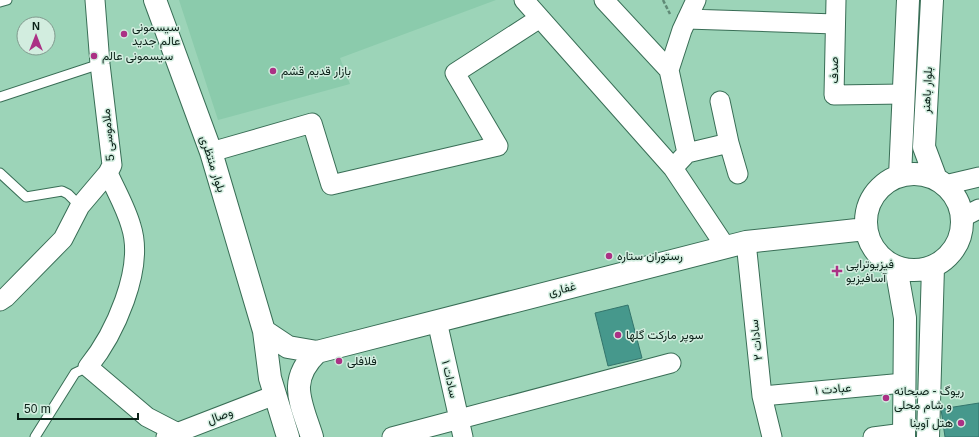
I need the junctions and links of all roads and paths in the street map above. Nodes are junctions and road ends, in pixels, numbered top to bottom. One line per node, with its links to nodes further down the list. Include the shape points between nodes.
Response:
1 (7, 0): 10 (lane)
2 (95, 0): 14 (street, ملاموسی 5)
3 (155, 0): 20 (main road, بلوار منتظری)
4 (524, 0): 11 (street)
5 (604, 0): 15 (street)
6 (696, 0): 12 (street)
7 (836, 0): 13 (street, صدف)
8 (908, 0): 16 (main road, بلوار باهنر)
9 (932, 0): 28 (main road, بلوار باهنر, via 924,147)
10 (0, 2)
11 (540, 18): 20 (street, via 455,73 498,146 331,185 312,123); 22 (street)
12 (687, 19): 13 (street); 15 (street)
13 (835, 24): 16 (street, صدف, via 834,94)
14 (100, 64): 17 (lane); 24 (street, ملاموسی 5, via 112,154 112,165)
15 (669, 70): 21 (street)
16 (904, 94): 26 (main road, بلوار باهنر)
17 (0, 97)
18 (720, 101): 19 (street)
19 (728, 143): 21 (street); 25 (street)
20 (211, 152): 38 (main road, بلوار منتظری)
21 (687, 153): 22 (street)
22 (673, 168): 33 (street)
23 (0, 173): 29 (lane, via 26,197 62,192 68,194)
24 (108, 173): 29 (street, ملاموسی 5); 41 (street, via 132,227 134,252 129,293 101,351)
25 (738, 174)
26 (900, 176): 28 (main road, via 924,175); 31 (main road, via 877,191 866,215)
27 (979, 178): 28 (street)
28 (940, 182): 30 (main road, via 954,194 960,205)
29 (80, 206): 36 (street, ملاموسی 5, via 63,239)
30 (971, 213): 35 (main road, via 952,252)
31 (866, 229): 32 (main road, غفاری); 34 (main road, via 876,252)
32 (746, 242): 33 (main road, غفاری); 44 (street, سادات ۲)
33 (725, 246): 37 (main road, غفاری)
34 (896, 267): 35 (main road, via 908,270); 42 (main road, via 905,318)
35 (933, 267): 54 (main road)
36 (0, 301)
37 (437, 321): 39 (main road, غفاری); 45 (street, سادات ۱)
38 (264, 331): 39 (main road, غفاری, via 288,347); 43 (main road, بلوار منتظری, via 270,378)
39 (317, 352): 50 (main road, via 306,363 299,378 298,394)
40 (671, 363): 45 (street)
41 (88, 367): 46 (street); 48 (lane, via 75,373)
42 (904, 383): 44 (street, عبادت ۱); 47 (main road)
43 (275, 395): 46 (street, وصال); 49 (main road, بلوار منتظری)
44 (762, 396): 52 (street, سادات ۲)
45 (461, 429): 51 (street)
46 (171, 435)
47 (904, 435): 53 (street)
48 (35, 437)
49 (288, 437)
50 (312, 437)
51 (392, 437)
52 (772, 437)
53 (873, 437)
54 (928, 437)

